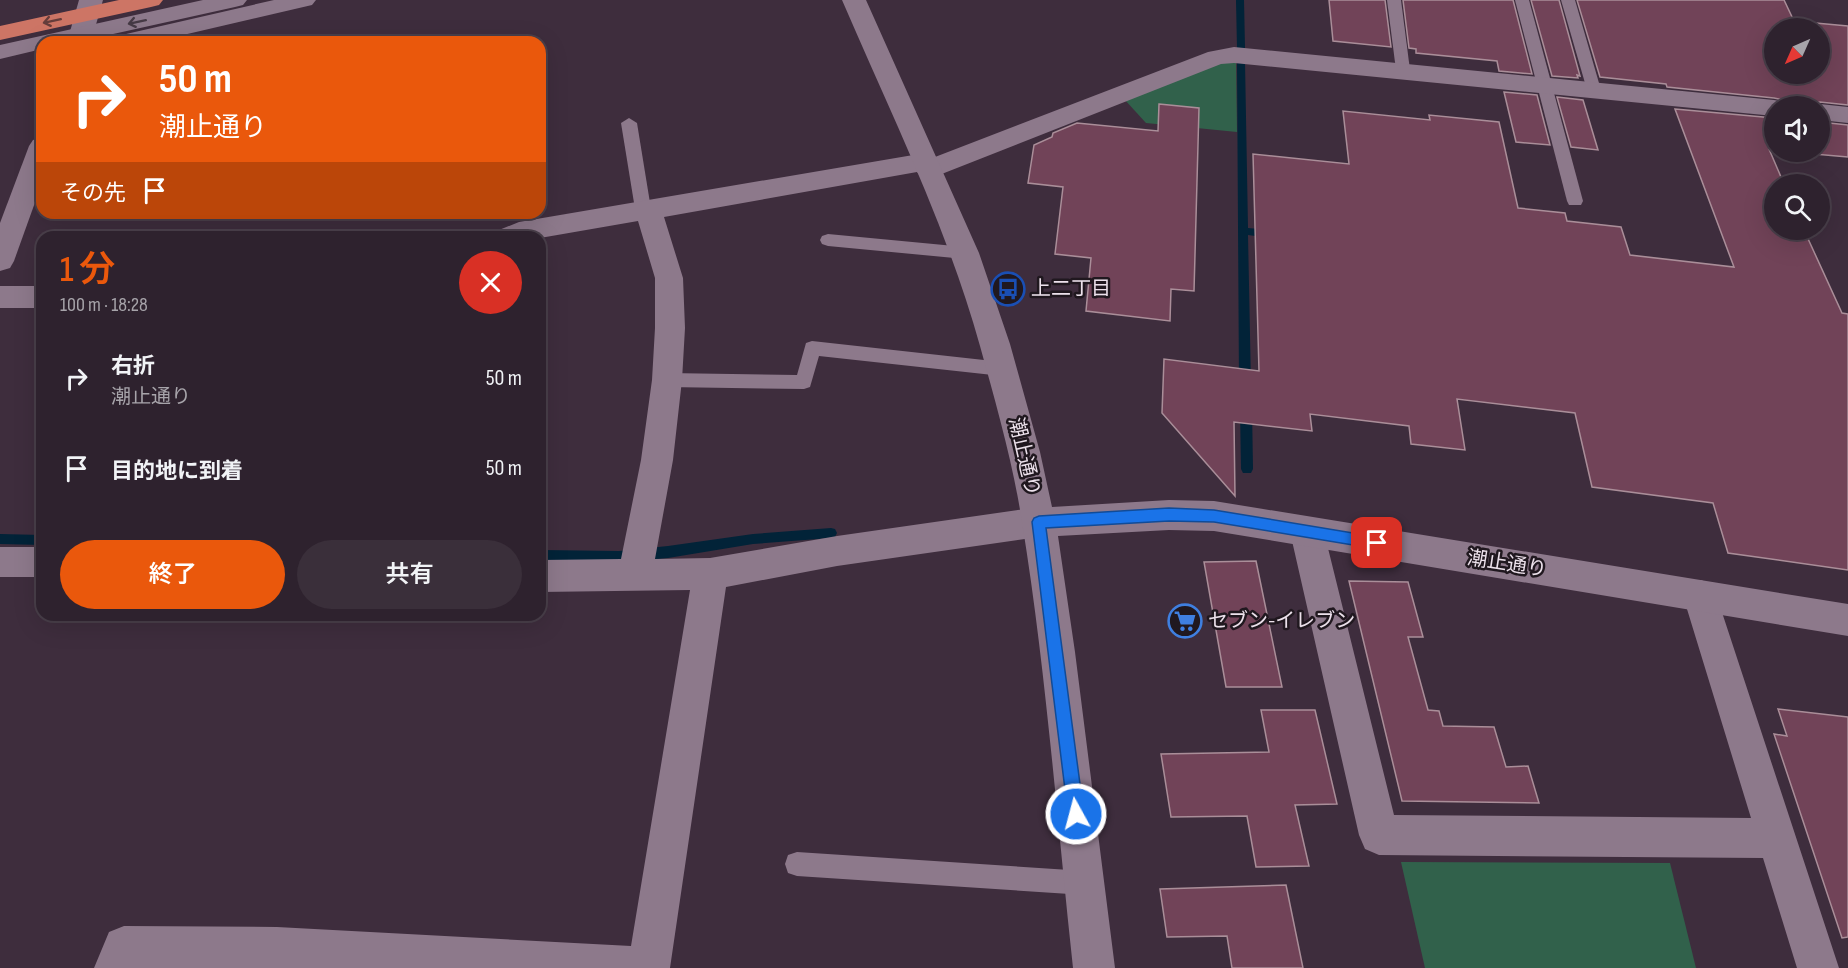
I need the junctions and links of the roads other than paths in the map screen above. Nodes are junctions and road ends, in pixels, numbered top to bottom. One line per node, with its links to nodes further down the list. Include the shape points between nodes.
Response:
1 (91, 0): 11 (street)
2 (151, 0): 9 (highway, one-way to 9)
3 (235, 0): 10 (street, one-way to 10)
4 (304, 0): 12 (street)
5 (854, 0): 23 (street, 潮止通り)
6 (1394, 0): 15 (lane)
7 (1522, 0): 16 (lane)
8 (1568, 0): 17 (lane)
9 (0, 33)
10 (70, 36)
11 (81, 36)
12 (147, 36)
13 (36, 44): 14 (street)
14 (0, 52)
15 (1402, 70): 16 (street); 23 (street, via 1234,55 1217,57)
16 (1543, 84): 17 (street); 24 (lane)
17 (1594, 90): 18 (street)
18 (1764, 107)
19 (1830, 113): 20 (street)
20 (1848, 115)
21 (629, 123): 25 (lane)
22 (36, 162): 29 (street)
23 (927, 166): 25 (street); 28 (street, 潮止通り)
24 (1575, 201)
25 (646, 209): 26 (street); 33 (street, via 669,278)
26 (525, 231)
27 (828, 240): 28 (lane)
28 (965, 253): 32 (street, 潮止通り)
29 (0, 261)
30 (0, 297): 31 (street)
31 (36, 297)
32 (1002, 369): 33 (lane, via 812,348 804,382); 34 (street, 潮止通り)
33 (667, 380): 40 (street, via 657,460)
34 (1039, 522): 35 (street, 潮止通り, via 1169,514 1214,516); 38 (street); 45 (street)
35 (1307, 532): 41 (street, 潮止通り); 43 (street, via 1379,835)
36 (0, 562): 37 (street)
37 (36, 562)
38 (710, 574): 40 (street); 48 (street)
39 (546, 576): 40 (street)
40 (635, 576)
41 (1701, 596): 42 (street, 潮止通り); 43 (street)
42 (1848, 620)
43 (1778, 838): 50 (street)
44 (797, 864): 45 (lane)
45 (1084, 883): 49 (street)
46 (116, 968): 47 (street, via 124,947 136,947 277,948)
47 (634, 968)
48 (649, 968)
49 (1094, 968)
50 (1818, 968)

